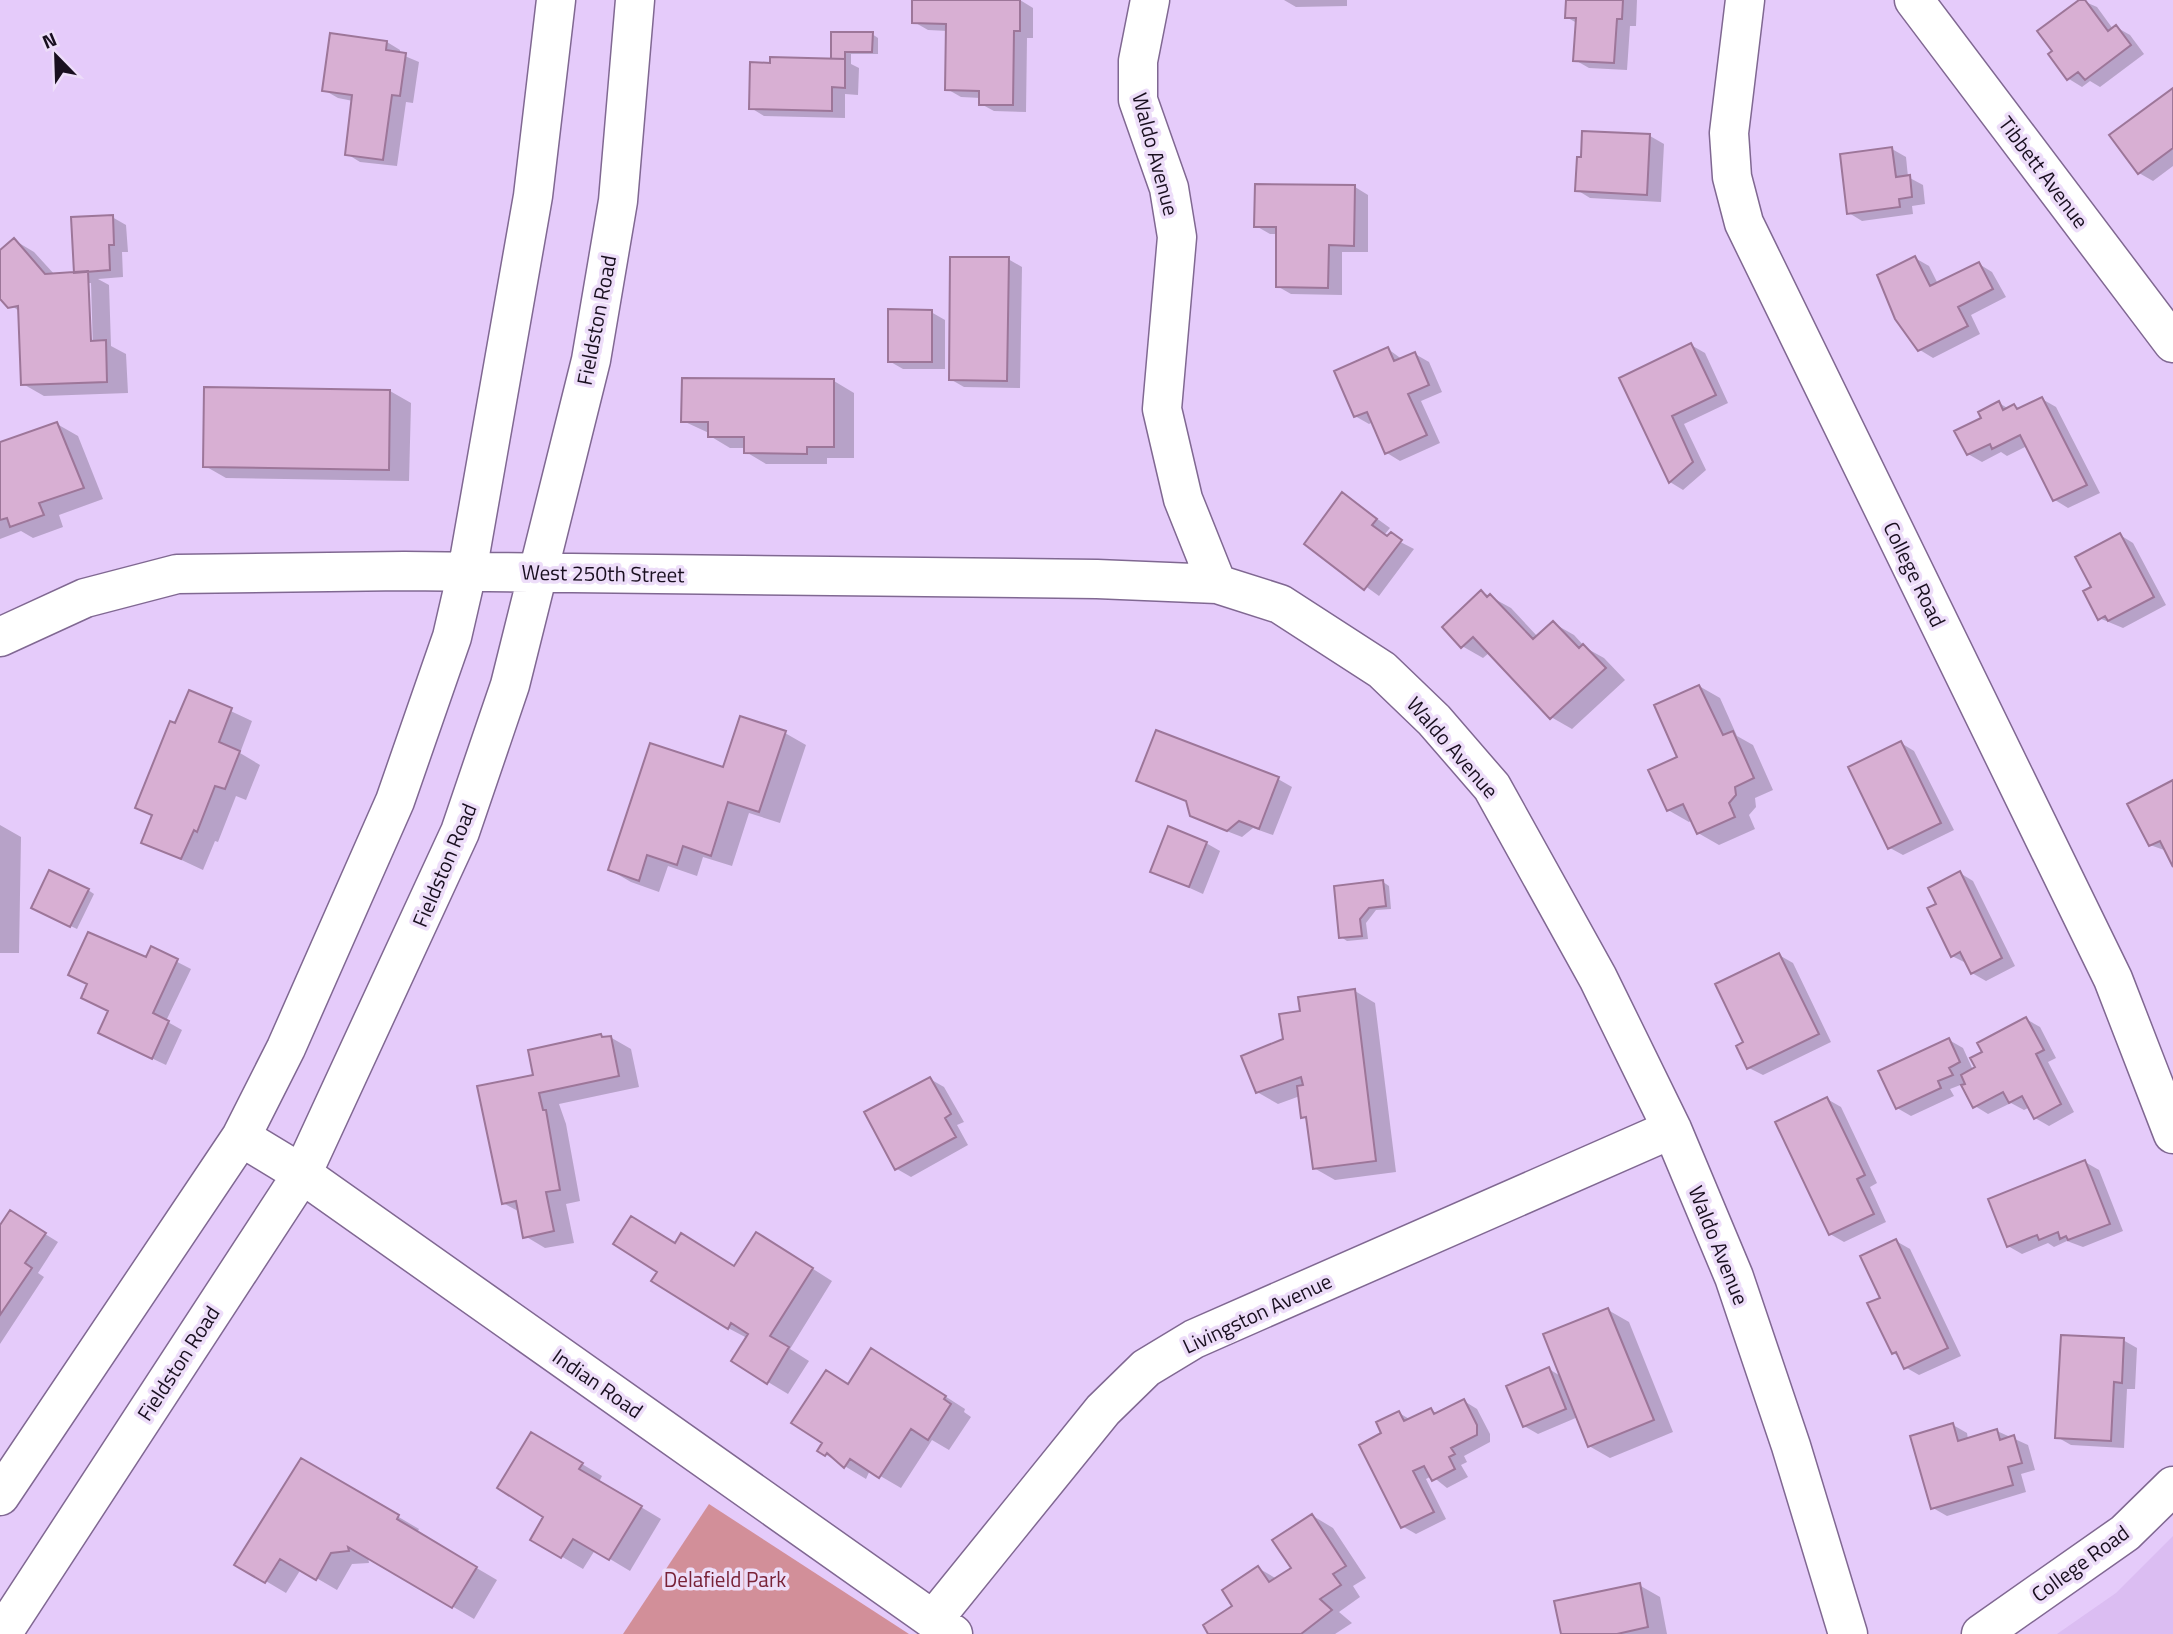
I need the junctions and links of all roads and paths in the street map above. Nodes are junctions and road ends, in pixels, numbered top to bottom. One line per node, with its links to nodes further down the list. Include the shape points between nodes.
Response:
1 (556, 0): 7 (street, via 533,196)
2 (635, 0): 8 (street, Fieldston Road, via 618,201 591,360)
3 (1150, 0): 9 (street, Waldo Avenue, via 1138,61 1138,100 1169,188 1177,237 1162,409 1183,499)
4 (1745, 0): 12 (street, College Road, via 1729,133 1732,177 1744,223 2113,979)
5 (1914, 0): 6 (street, Tibbett Avenue)
6 (2173, 343)
7 (467, 572): 8 (street, West 250th Street); 10 (street, West 250th Street, via 177,574 85,598); 13 (street, via 452,637 395,801 286,1048)
8 (537, 572): 9 (street, West 250th Street); 14 (street, Fieldston Road, via 510,685 460,832)
9 (1217, 584): 11 (street, Waldo Avenue, via 1280,604 1382,670 1434,720 1492,787 1598,978)
10 (0, 637)
11 (1672, 1129): 17 (street, Livingston Avenue, via 1194,1339 1146,1368 1103,1410); 19 (street, Waldo Avenue, via 1734,1278)
12 (2173, 1134)
13 (241, 1136): 14 (street, Indian Road); 16 (street)
14 (302, 1174): 17 (street, Indian Road); 18 (street, Fieldston Road)
15 (2173, 1486): 20 (street, College Road, via 2125,1533)
16 (0, 1496)
17 (943, 1627)
18 (2, 1634)
19 (1848, 1634)
20 (1981, 1634)

